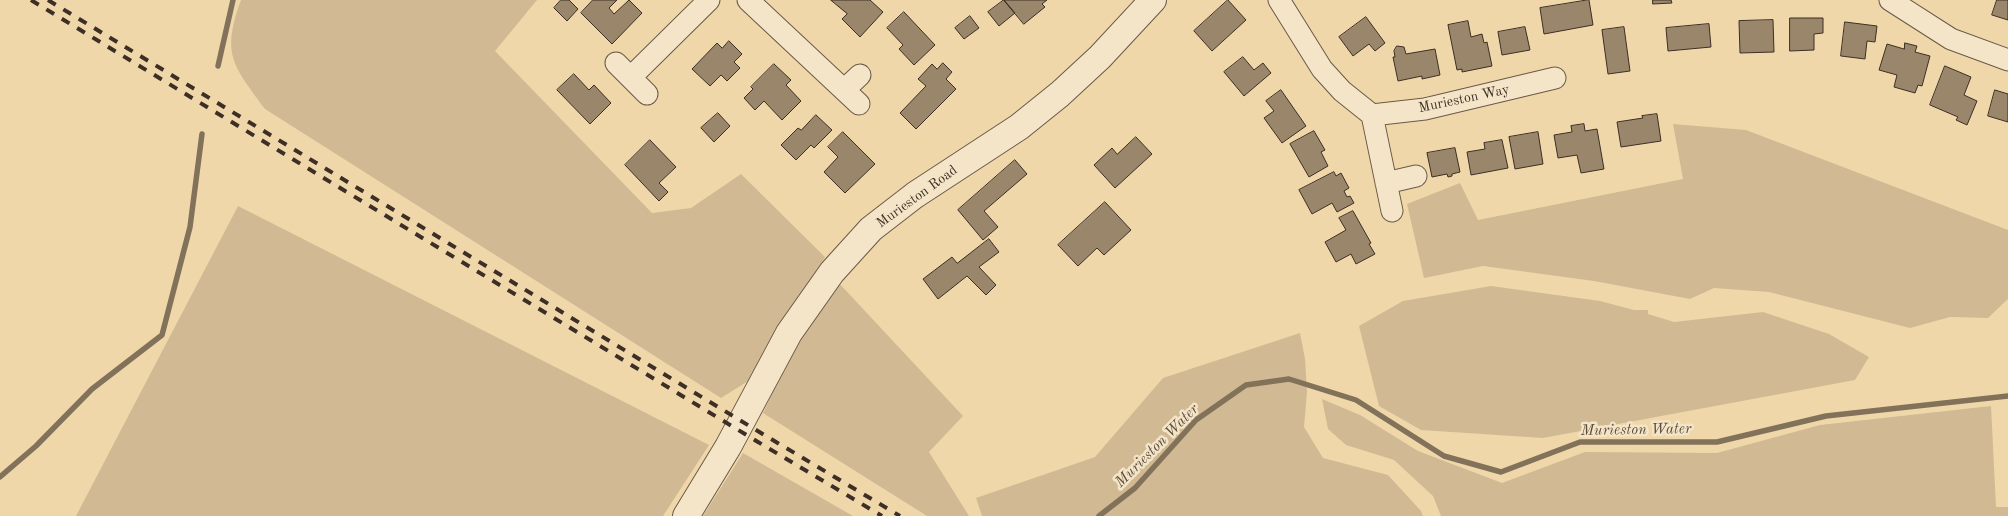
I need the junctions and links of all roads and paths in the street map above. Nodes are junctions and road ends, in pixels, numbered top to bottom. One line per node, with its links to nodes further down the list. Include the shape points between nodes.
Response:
1 (709, 0): 9 (street, via 623,70)
2 (748, 0): 7 (street, via 851,97)
3 (1153, 0): 14 (street, Murieston Road, via 1060,94 1019,127 915,195 871,229 832,272 789,333 728,447)
4 (1279, 0): 10 (street, via 1322,69 1342,91)
5 (1890, 0): 6 (street, via 1951,39)
6 (2008, 60)
7 (860, 75)
8 (1555, 78): 10 (street, Murieston Way, via 1425,109)
9 (647, 94)
10 (1372, 115): 12 (street)
11 (1416, 176): 12 (street)
12 (1386, 183): 13 (street)
13 (1392, 211)
14 (686, 516)

